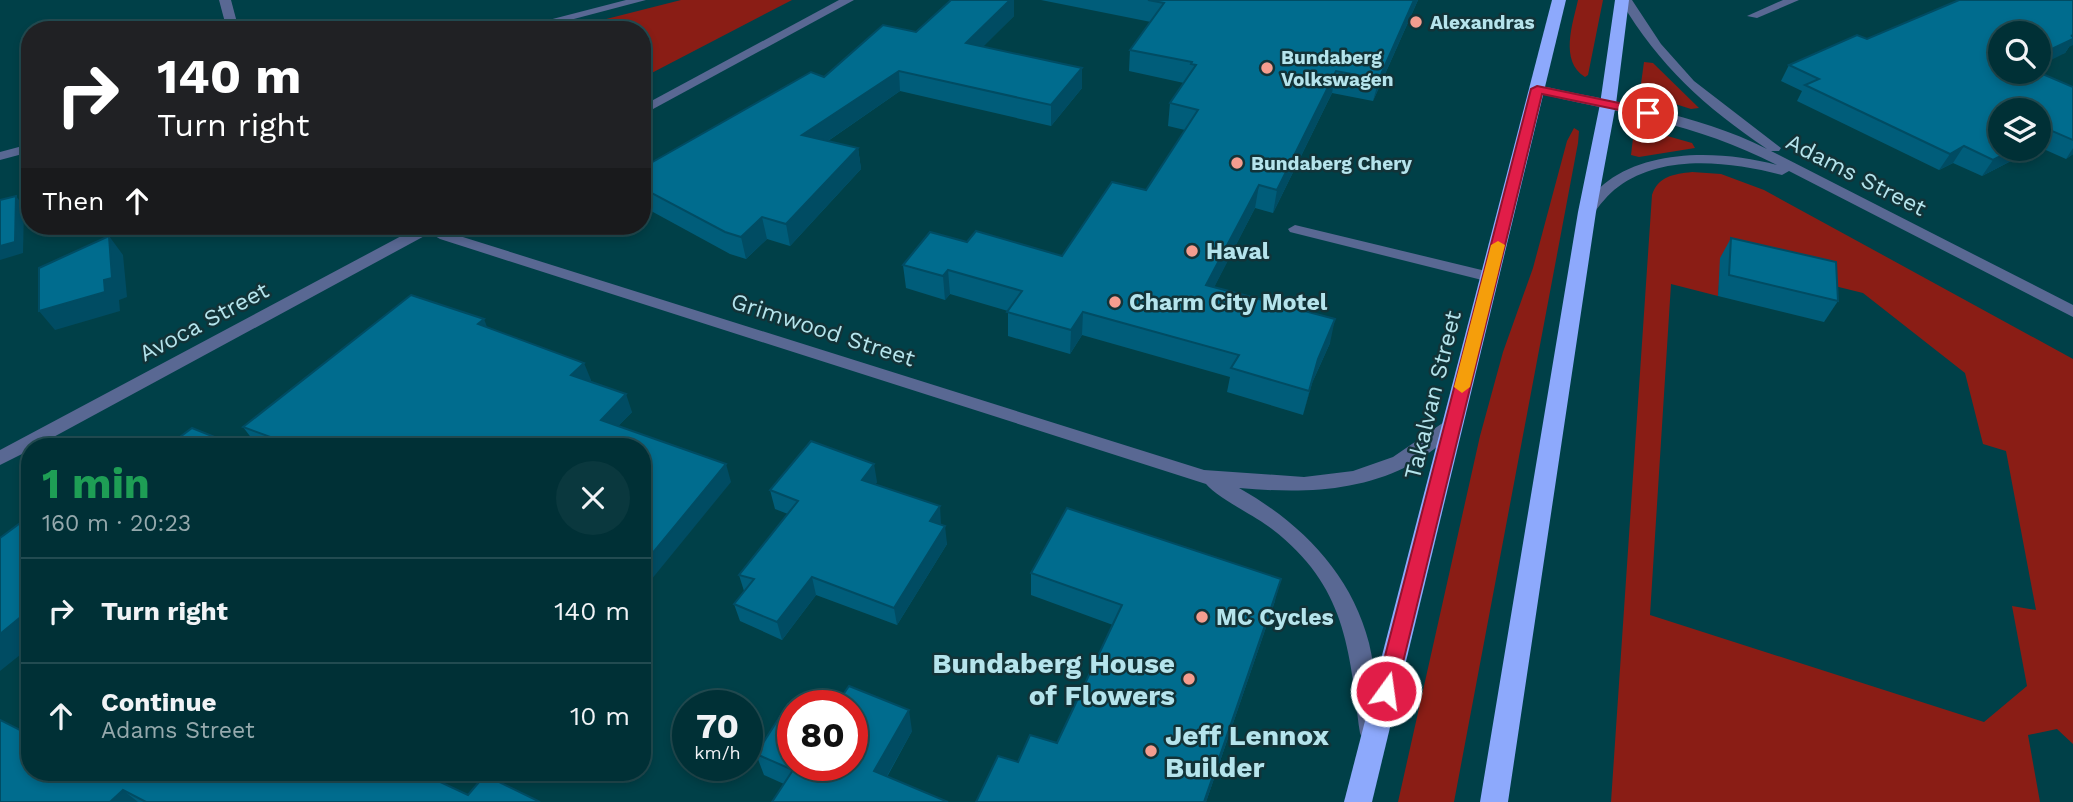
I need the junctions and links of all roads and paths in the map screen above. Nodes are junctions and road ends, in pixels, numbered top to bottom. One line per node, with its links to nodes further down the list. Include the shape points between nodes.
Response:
1 (225, 0): 8 (street)
2 (640, 0): 9 (street)
3 (848, 0): 12 (street)
4 (1559, 0): 10 (highway, Takalvan Street)
5 (1624, 0): 11 (highway); 15 (street, via 1670,66 1695,90)
6 (1793, 0): 7 (street)
7 (1753, 16)
8 (231, 21)
9 (553, 21)
10 (1537, 89): 11 (street, Adams Street); 20 (highway, Takalvan Street)
11 (1608, 104): 15 (street, Adams Street, via 1707,129); 16 (highway)
12 (651, 106)
13 (21, 150): 14 (street)
14 (0, 156)
15 (1835, 189): 16 (street, via 1765,166 1680,162 1652,167 1616,182); 21 (street, Adams Street)
16 (1587, 212): 29 (highway)
17 (1295, 229): 20 (street)
18 (413, 235): 23 (street, Avoca Street)
19 (444, 235): 26 (street, Grimwood Street)
20 (1490, 277): 22 (highway, Takalvan Street)
21 (2073, 313)
22 (1452, 425): 26 (street, Grimwood Street, via 1397,463 1349,478 1279,486); 27 (highway, Takalvan Street)
23 (37, 438)
24 (21, 447): 25 (street, Avoca Street)
25 (0, 458)
26 (1205, 477): 27 (street, Grimwood Street, via 1262,509 1324,568 1356,634)
27 (1373, 744): 28 (highway, Takalvan Street)
28 (1358, 802)
29 (1494, 802)

